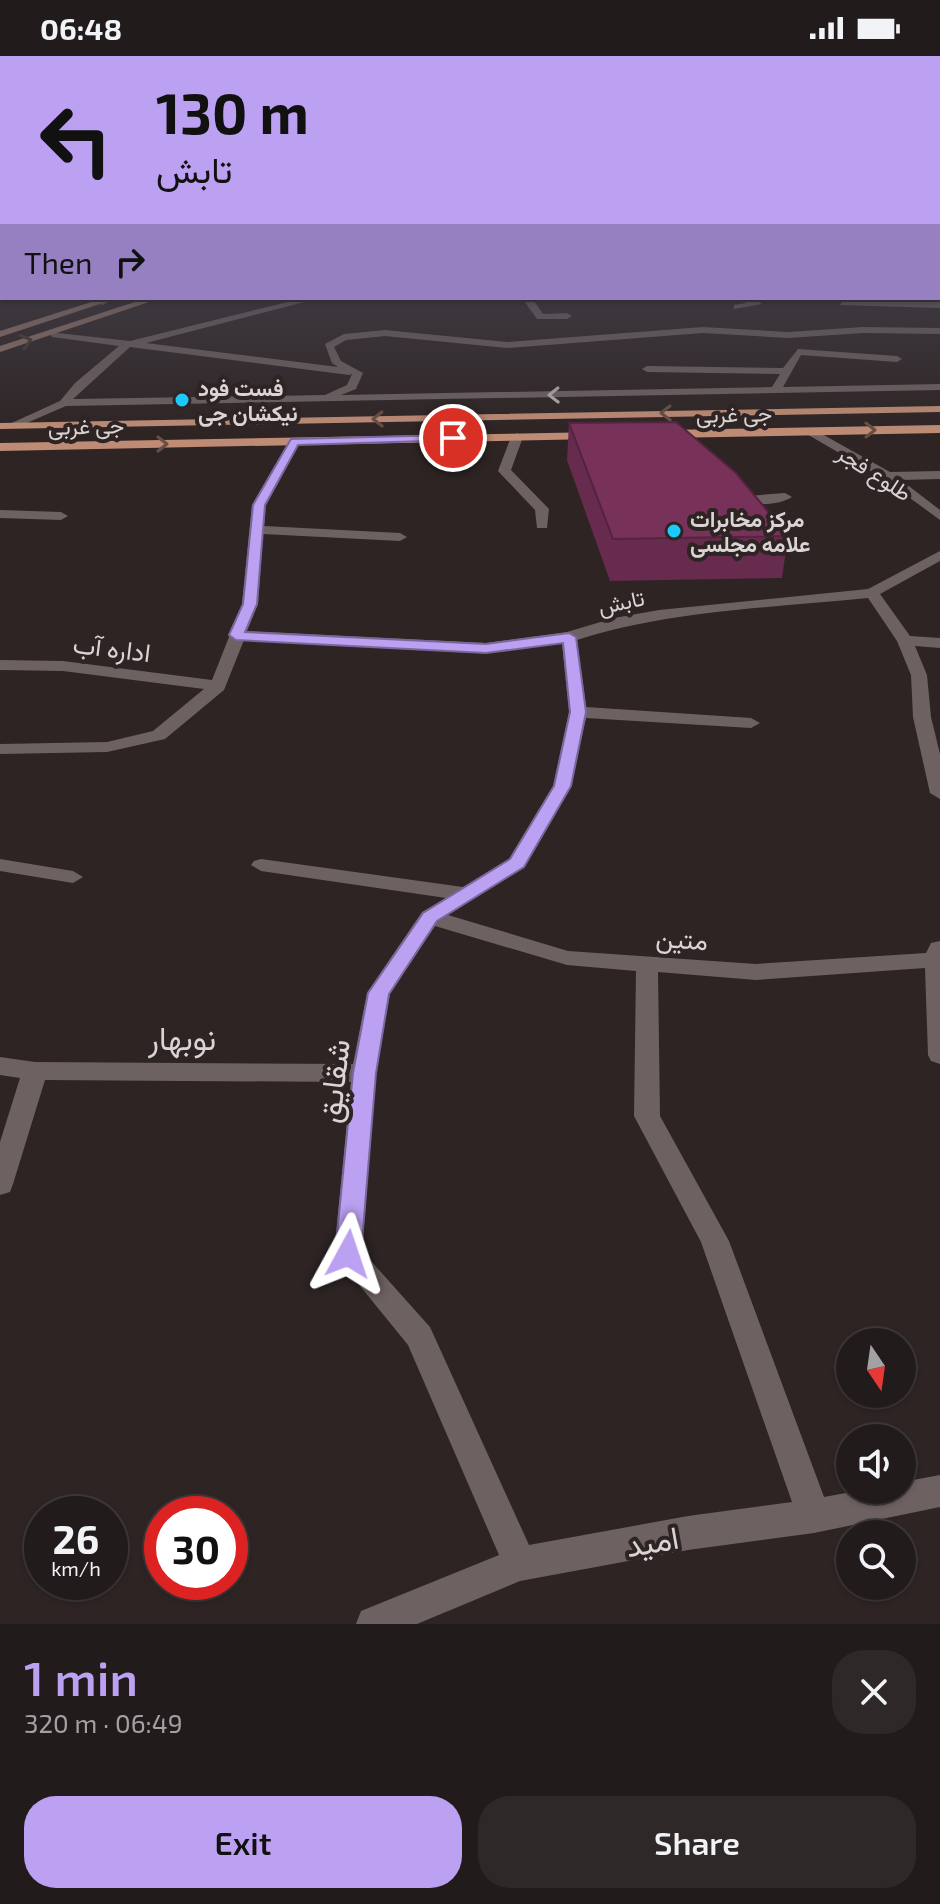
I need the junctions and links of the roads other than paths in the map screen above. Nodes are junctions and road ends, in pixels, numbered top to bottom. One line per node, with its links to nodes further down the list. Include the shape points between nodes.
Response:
1 (108, 300): 12 (main road)
2 (150, 300): 13 (main road)
3 (307, 300): 14 (street)
4 (430, 300): 7 (street)
5 (472, 300): 7 (street)
6 (528, 300): 10 (street, via 540,317)
7 (450, 303)
8 (843, 304): 9 (street)
9 (940, 305)
10 (567, 316)
11 (940, 331): 19 (street, via 860,326 788,335 703,330 507,345 385,333 344,337 329,346 337,363)
12 (0, 334)
13 (52, 334): 14 (street); 15 (main road, one-way to 13)
14 (126, 345): 19 (street); 23 (street)
15 (0, 349)
16 (897, 359): 18 (street, via 798,352)
17 (647, 369): 18 (street)
18 (787, 371): 21 (street)
19 (358, 373): 22 (street, via 352,387)
20 (940, 387): 21 (street)
21 (775, 391): 22 (street, one-way to 22)
22 (319, 399): 23 (street)
23 (64, 403): 25 (street)
24 (940, 409): 25 (main road, جی غربی, one-way to 25)
25 (5, 426)
26 (940, 429): 27 (main road, جی غربی, one-way to 26)
27 (809, 431): 28 (main road, جی غربی); 35 (street, طلوع فجر)
28 (653, 434): 33 (street)
29 (609, 435): 30 (main road, جی غربی)
30 (517, 437): 31 (main road, جی غربی); 41 (street, via 504,471 542,509)
31 (295, 441): 32 (main road, جی غربی, one-way to 31); 42 (street, via 259,505)
32 (0, 447)
33 (676, 451)
34 (940, 475): 35 (street)
35 (888, 476): 40 (street, طلوع فجر)
36 (722, 483): 37 (street, via 745,500)
37 (785, 497)
38 (0, 514): 39 (street)
39 (61, 516)
40 (940, 516)
41 (542, 525)
42 (257, 530): 43 (street); 46 (street, via 250,604)
43 (400, 537)
44 (940, 555): 45 (street)
45 (872, 593): 47 (street, تابش, via 659,615); 48 (street)
46 (236, 635): 47 (street, تابش, via 486,648); 51 (street)
47 (569, 637): 52 (street, شقایق)
48 (905, 641): 49 (street); 55 (street, via 919,675 922,717)
49 (940, 643)
50 (0, 665): 51 (street, اداره آب, via 63,666)
51 (218, 686): 54 (street, via 159,735 107,747)
52 (578, 712): 53 (street); 59 (street, شقایق, via 562,786 517,863)
53 (751, 723)
54 (0, 749)
55 (940, 793)
56 (0, 865): 58 (street)
57 (261, 865): 59 (street)
58 (73, 877)
59 (466, 894): 60 (street, شقایق)
60 (430, 917): 62 (street, متین, via 567,958); 66 (street, شقایق, via 379,993)
61 (939, 955): 62 (street, متین, via 756,972); 63 (street)
62 (647, 964): 69 (street, via 647,1116 715,1241)
63 (940, 1055)
64 (0, 1066): 65 (street, نوبهار)
65 (35, 1071): 66 (street, نوبهار); 67 (street)
66 (364, 1073): 70 (street, شقایق, via 348,1254 419,1336)
67 (0, 1184)
68 (940, 1491): 69 (street, امید)
69 (814, 1516): 70 (street, امید)
70 (520, 1564): 71 (street, امید)
71 (374, 1624)

